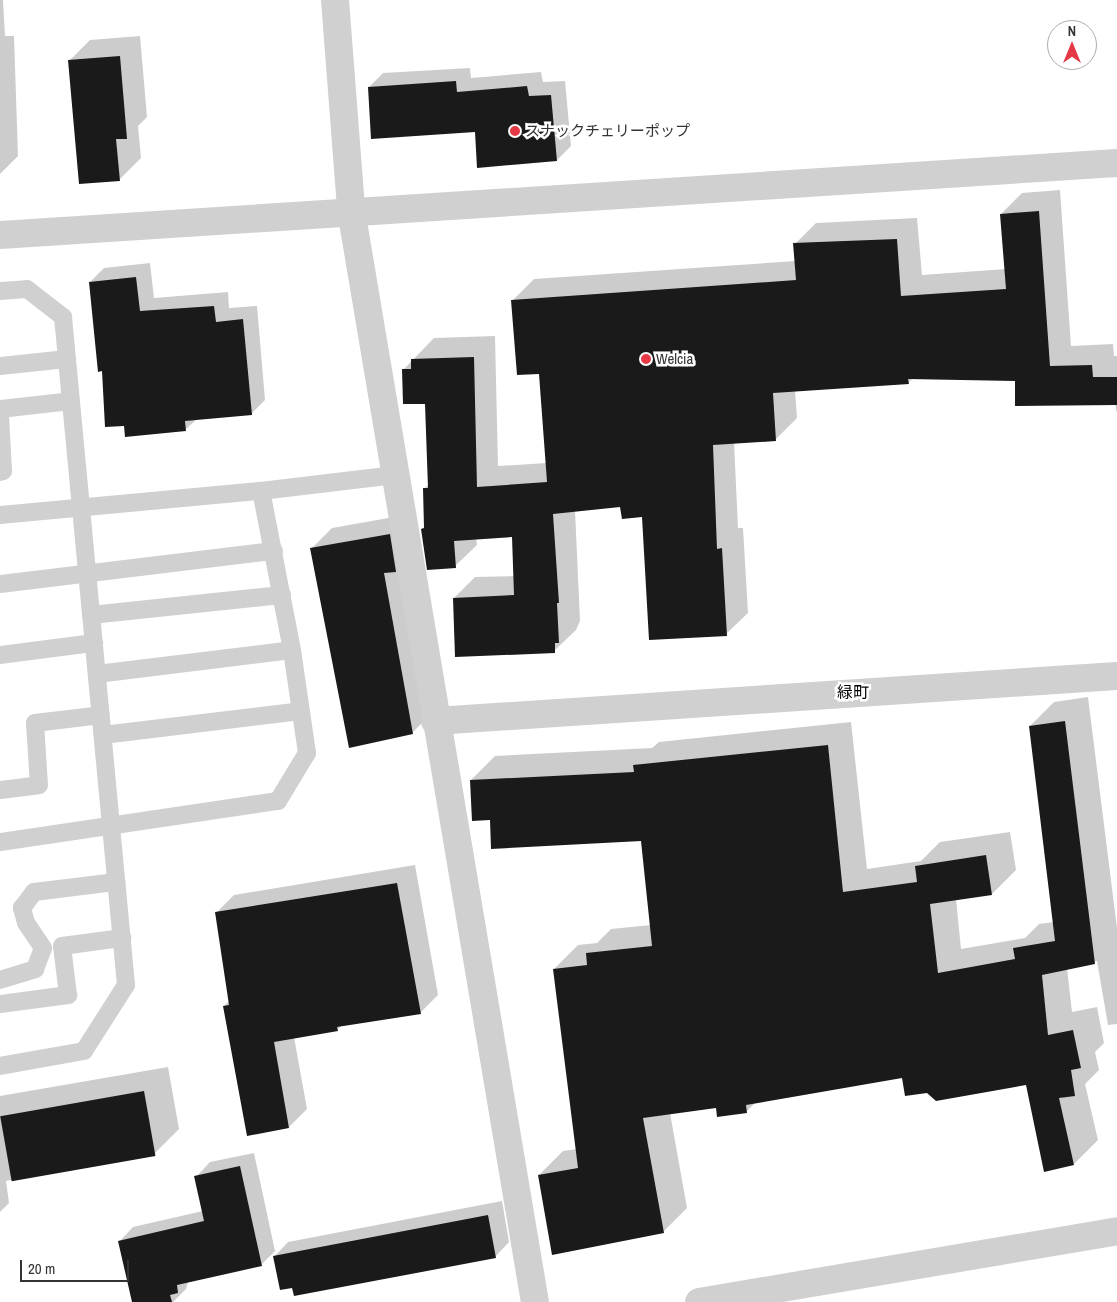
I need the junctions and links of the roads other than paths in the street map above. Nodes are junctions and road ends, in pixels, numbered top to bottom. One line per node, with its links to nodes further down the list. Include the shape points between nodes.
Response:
1 (335, 0): 3 (street)
2 (1117, 163): 3 (street)
3 (351, 210): 4 (street); 12 (street)
4 (0, 235)
5 (0, 291): 6 (lane, via 27,289 63,317)
6 (67, 359): 7 (lane); 8 (lane)
7 (0, 366)
8 (71, 401): 9 (lane); 14 (lane)
9 (0, 408)
10 (0, 415): 11 (lane)
11 (0, 472)
12 (395, 474): 13 (lane); 28 (street)
13 (261, 492): 14 (lane); 16 (lane)
14 (81, 507): 15 (lane); 17 (lane)
15 (0, 514)
16 (274, 551): 17 (lane); 19 (lane)
17 (87, 573): 18 (lane); 20 (lane)
18 (0, 584)
19 (282, 595): 20 (lane); 22 (lane)
20 (91, 615): 21 (lane)
21 (94, 643): 23 (lane); 24 (lane)
22 (292, 650): 24 (lane); 26 (lane)
23 (0, 655)
24 (97, 674): 27 (lane)
25 (1117, 676): 28 (street)
26 (301, 711): 29 (lane); 31 (lane, via 307,753 278,801)
27 (101, 715): 29 (lane); 30 (lane, via 35,723 39,785)
28 (436, 721): 39 (street)
29 (103, 735): 31 (lane)
30 (0, 790)
31 (111, 826): 32 (lane); 33 (lane)
32 (0, 842)
33 (116, 882): 34 (lane); 35 (lane, via 34,892 22,908 26,923 43,948 35,969)
34 (122, 938): 36 (lane, via 62,946 68,995); 37 (lane, via 126,985 84,1051)
35 (0, 980)
36 (0, 1004)
37 (0, 1066)
38 (1117, 1231): 40 (street)
39 (535, 1302)
40 (699, 1302)

